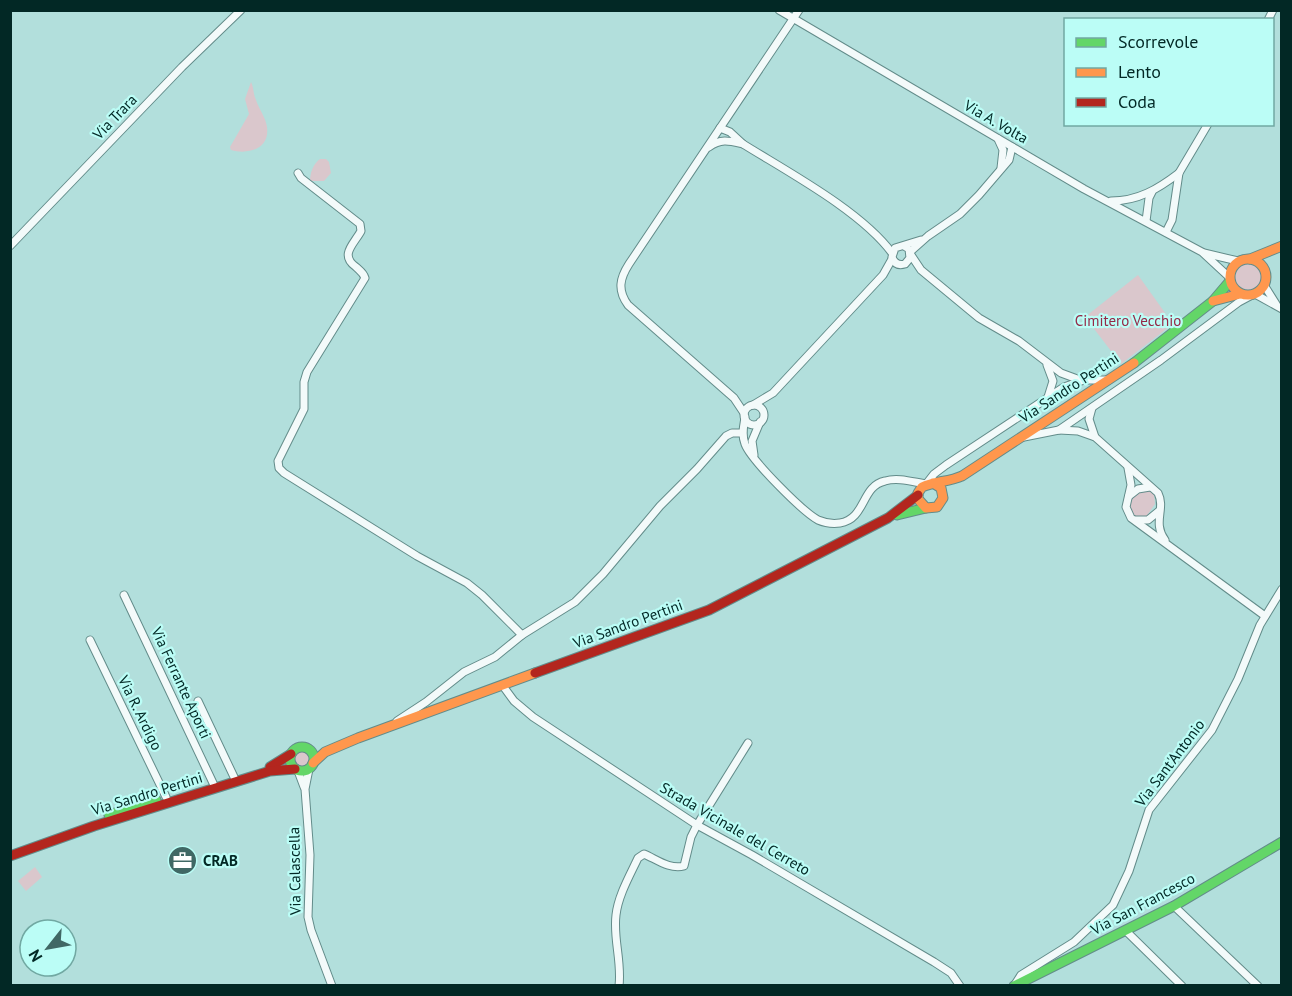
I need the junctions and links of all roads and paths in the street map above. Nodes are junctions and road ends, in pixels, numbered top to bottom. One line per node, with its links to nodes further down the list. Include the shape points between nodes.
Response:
1 (242, 10): 22 (street, Via Trara, via 182,66)
2 (779, 10): 4 (street, Via A. Volta)
3 (799, 10): 4 (street)
4 (793, 19): 5 (street); 9 (street, Via A. Volta)
5 (735, 107): 7 (street); 8 (street)
6 (1207, 126): 15 (street)
7 (720, 128): 8 (street); 11 (street)
8 (732, 137): 11 (street); 21 (street, via 841,207)
9 (998, 139): 10 (street, Via A. Volta); 13 (street)
10 (1012, 147): 12 (street, Via A. Volta); 13 (street)
11 (705, 151): 44 (street, via 624,271 620,289 630,308)
12 (1026, 155): 13 (street); 17 (street, Via A. Volta)
13 (1006, 158): 20 (street, via 979,195)
14 (298, 173): 72 (street, via 361,225 347,257 365,278 307,372 304,409 278,458 279,468 417,556 467,583)
15 (1179, 174): 16 (street); 19 (street, via 1172,220)
16 (1152, 192): 17 (street); 18 (street)
17 (1109, 201): 18 (street, Via A. Volta)
18 (1146, 221): 19 (street, Via A. Volta)
19 (1166, 232): 25 (street, Via A. Volta)
20 (928, 236): 23 (street); 26 (street)
21 (879, 238): 23 (street); 27 (street)
22 (10, 246)
23 (902, 246): 26 (street); 27 (street, via 895,248)
24 (1279, 248): 28 (main road); 32 (main road)
25 (1202, 252): 29 (street, Via A. Volta); 34 (street, Via A. Volta)
26 (911, 254): 30 (street, via 909,261); 31 (street)
27 (892, 256): 30 (street); 33 (street)
28 (1250, 259): 29 (main road); 32 (main road, via 1260,263)
29 (1238, 261): 34 (main road)
30 (902, 264): 31 (street); 33 (street)
31 (921, 270): 40 (street, via 979,318)
32 (1265, 272): 35 (main road)
33 (882, 275): 43 (street)
34 (1230, 279): 36 (main road); 38 (main road, Via Sandro Pertini)
35 (1264, 285): 37 (main road); 39 (street)
36 (1240, 294): 37 (main road); 38 (main road, Via Sandro Pertini)
37 (1253, 295): 39 (street); 47 (street)
38 (1213, 301): 42 (main road, Via Sandro Pertini)
39 (1281, 309)
40 (1042, 359): 41 (street, via 1063,374); 45 (street, via 1053,379)
41 (1081, 380): 42 (street); 45 (street)
42 (1109, 380): 54 (main road, Via Sandro Pertini)
43 (773, 393): 46 (street); 48 (street)
44 (734, 398): 46 (street); 49 (street)
45 (1047, 399): 59 (street, via 946,465)
46 (752, 405): 48 (street, via 759,406); 49 (street)
47 (1093, 407): 51 (street); 53 (street, via 1089,419)
48 (763, 413): 50 (street)
49 (744, 415): 50 (street, via 751,424); 52 (street)
50 (760, 422): 55 (street, via 752,441)
51 (1059, 430): 53 (street, via 1081,431); 54 (street)
52 (742, 433): 55 (street); 72 (street, via 726,436 579,599)
53 (1095, 437): 56 (street)
54 (1013, 442): 57 (main road, Via Sandro Pertini)
55 (757, 463): 58 (street, via 807,512 825,523 851,519 871,489)
56 (1128, 468): 60 (street); 63 (street)
57 (962, 476): 59 (main road, Via Sandro Pertini); 62 (main road)
58 (894, 480): 59 (street); 61 (street)
59 (929, 483): 61 (main road, Via Sandro Pertini); 62 (main road, via 941,488)
60 (1150, 487): 63 (street, via 1138,489); 65 (street, via 1160,497)
61 (918, 493): 64 (main road); 66 (main road, Via Sandro Pertini)
62 (943, 498): 64 (main road, via 937,507)
63 (1128, 498): 67 (street, via 1127,510)
64 (926, 508): 66 (main road)
65 (1159, 510): 67 (street, via 1148,520); 68 (street, via 1160,532)
66 (892, 516): 74 (main road, Via Sandro Pertini, via 701,613)
67 (1133, 519): 68 (street)
68 (1171, 546): 71 (street)
69 (1281, 589): 71 (street, Via Sant'Antonio)
70 (124, 595): 84 (street, Via Ferrante Aporti)
71 (1265, 616): 96 (street, Via Sant'Antonio, via 1212,730 1149,810 1128,875 1113,905 1074,942 1021,975)
72 (522, 635): 76 (street)
73 (90, 640): 86 (street, Via R. Ardigo)
74 (503, 686): 76 (main road, Via Sandro Pertini); 87 (street, Strada Vicinale del Cerreto, via 520,706 550,729)
75 (198, 701): 83 (street)
76 (390, 726): 78 (main road, Via Sandro Pertini)
77 (748, 742): 87 (street)
78 (333, 749): 79 (main road, Via Sandro Pertini); 81 (main road, Via Sandro Pertini)
79 (309, 750): 80 (main road, Via Sandro Pertini, via 298,748); 81 (main road, via 313,756)
80 (291, 754): 82 (main road, via 290,762); 83 (main road, Via Sandro Pertini, via 272,766)
81 (311, 766): 82 (main road, Via Sandro Pertini); 85 (street, Via Calascella)
82 (296, 770): 85 (street, Via Calascella); 90 (main road, Via Sandro Pertini, via 270,771)
83 (234, 777): 84 (main road, Via Sandro Pertini)
84 (213, 783): 86 (main road, Via Sandro Pertini)
85 (305, 789): 93 (street, Via Calascella, via 310,855 307,913)
86 (166, 797): 89 (main road, Via Sandro Pertini)
87 (697, 825): 94 (street, via 682,867 644,854 638,858 616,913); 95 (street, Strada Vicinale del Cerreto, via 934,962 951,973)
88 (1281, 842): 91 (main road, Via San Francesco)
89 (10, 850)
90 (10, 856)
91 (1174, 906): 92 (main road, Via San Francesco); 98 (street)
92 (1126, 931): 96 (main road, Via San Francesco); 97 (street)
93 (332, 986)
94 (619, 986)
95 (960, 986)
96 (1014, 986)
97 (1182, 986)
98 (1258, 986)

